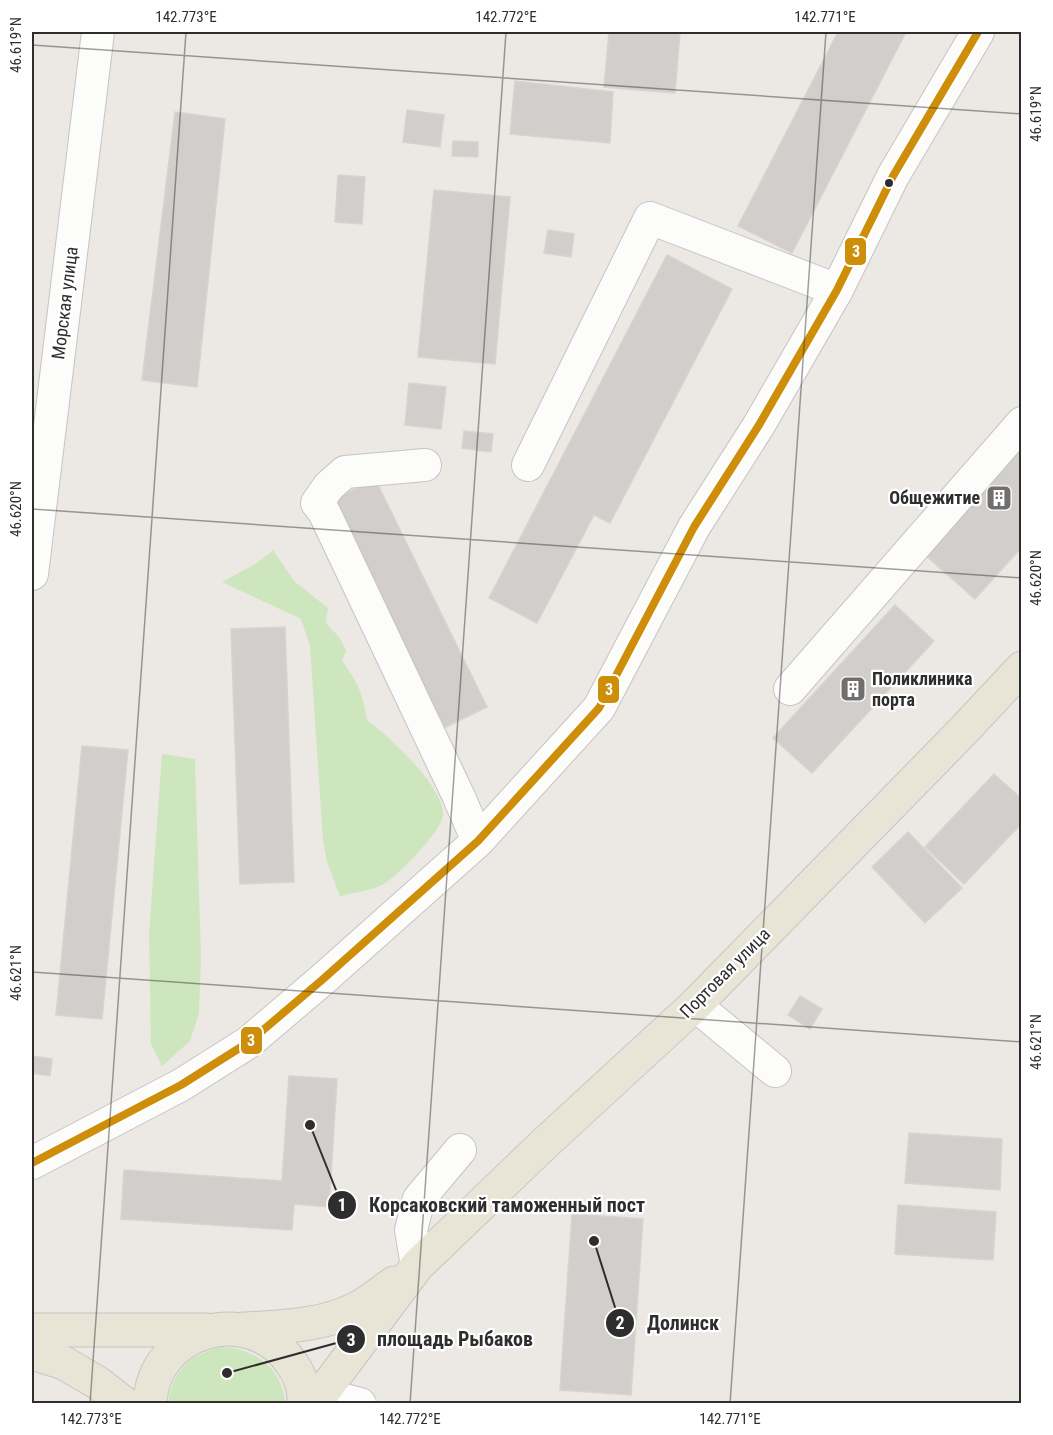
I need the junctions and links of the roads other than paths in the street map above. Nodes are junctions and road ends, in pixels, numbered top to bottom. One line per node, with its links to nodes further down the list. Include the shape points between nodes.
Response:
1 (98, 32): 7 (street, Морская улица)
2 (978, 32): 3 (street, via 893,176)
3 (837, 290): 6 (street, via 651,218); 10 (street, via 759,426 694,527 599,708)
4 (1022, 423): 9 (street)
5 (425, 465): 10 (street, via 345,472 317,503)
6 (528, 465)
7 (32, 566)
8 (1022, 668): 11 (main road, Портовая улица)
9 (790, 689)
10 (478, 841): 14 (street, via 249,1042 181,1085)
11 (695, 1005): 12 (street); 15 (main road, Портовая улица)
12 (775, 1071)
13 (460, 1150): 15 (street, via 418,1199 411,1230)
14 (32, 1164)
15 (417, 1266): 16 (main road, via 362,1305 329,1319 288,1327); 19 (main road)
16 (227, 1329): 17 (main road); 19 (main road, via 263,1336 283,1351 297,1371 304,1395); 21 (main road, via 191,1337 172,1351 158,1370)
17 (32, 1330)
18 (32, 1353): 20 (main road, via 64,1362)
19 (313, 1400): 22 (street)
20 (124, 1404)
21 (150, 1404)
22 (360, 1404)

